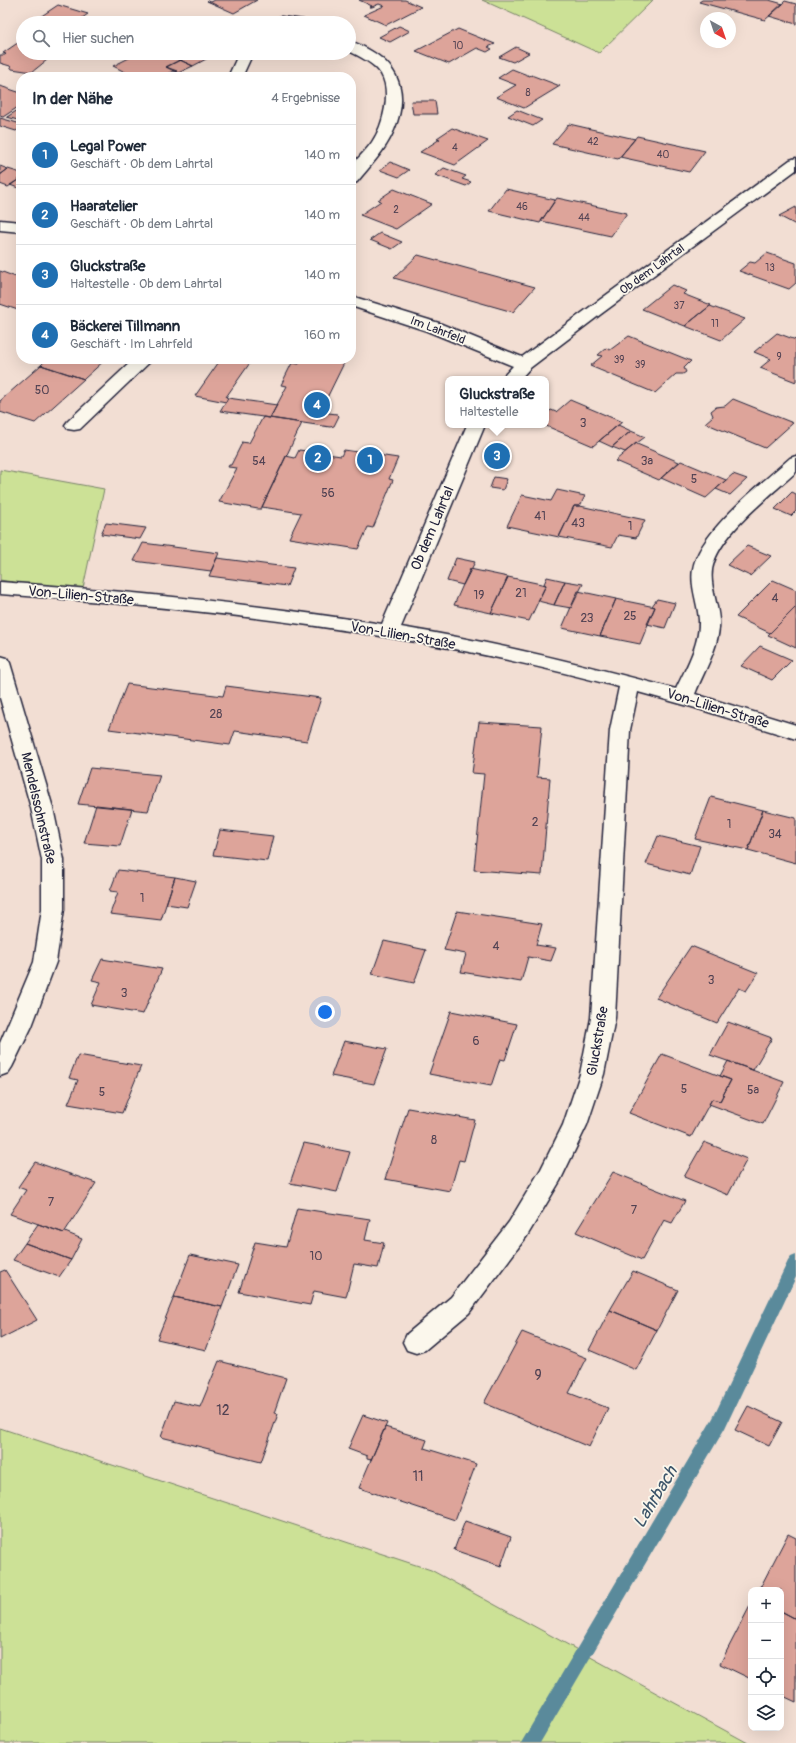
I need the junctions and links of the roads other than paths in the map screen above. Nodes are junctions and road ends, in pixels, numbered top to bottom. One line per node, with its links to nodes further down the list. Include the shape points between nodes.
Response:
1 (356, 49): 5 (street, via 379,63 388,73 393,104 391,121 383,139)
2 (243, 60): 3 (street)
3 (237, 72)
4 (796, 163): 10 (street, Ob dem Lahrtal)
5 (356, 173)
6 (0, 225): 7 (street)
7 (16, 227)
8 (356, 303): 10 (street, Im Lahrfeld, via 433,328)
9 (139, 364): 12 (street)
10 (524, 364): 11 (street, Ob dem Lahrtal)
11 (513, 376)
12 (74, 425)
13 (475, 428): 16 (street, Ob dem Lahrtal)
14 (796, 462): 19 (street, via 730,524 711,546 703,563 702,583 708,609 709,629)
15 (0, 588): 16 (street, Von-Lilien-Straße, via 82,593 288,616)
16 (389, 631): 18 (street, Von-Lilien-Straße, via 522,657)
17 (0, 663): 21 (street, Mendelssohnstraße, via 38,794 53,860 52,909 45,962 20,1026)
18 (630, 683): 19 (street, Von-Lilien-Straße); 22 (street, Gluckstraße, via 620,730 603,1018 592,1074 575,1125 551,1174 518,1229 460,1304)
19 (683, 697): 20 (street, Von-Lilien-Straße)
20 (796, 732)
21 (0, 1067)
22 (416, 1342)

